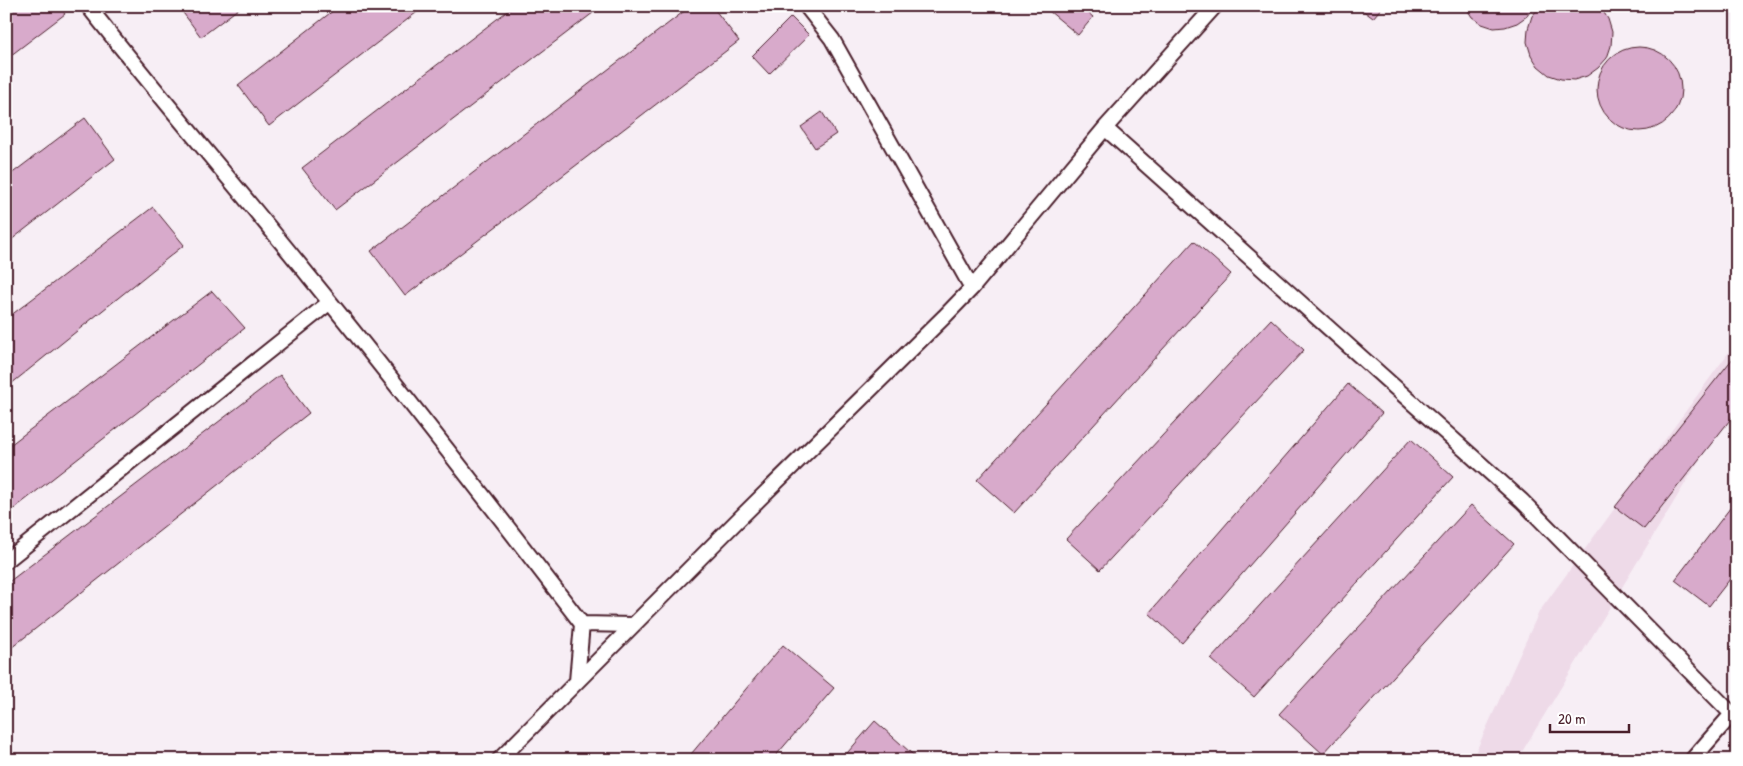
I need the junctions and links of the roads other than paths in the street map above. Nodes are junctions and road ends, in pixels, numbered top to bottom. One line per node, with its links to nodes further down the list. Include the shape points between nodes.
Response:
1 (88, 6): 6 (lane)
2 (806, 6): 5 (lane, via 832,39)
3 (1215, 6): 4 (lane)
4 (1105, 128): 5 (lane); 11 (lane, via 1522,501)
5 (972, 288): 9 (lane)
6 (330, 302): 7 (lane); 8 (lane)
7 (6, 560)
8 (582, 624): 9 (lane); 10 (lane)
9 (633, 624): 10 (lane)
10 (577, 681): 12 (lane)
11 (1734, 716): 13 (lane)
12 (499, 760)
13 (1692, 760)

